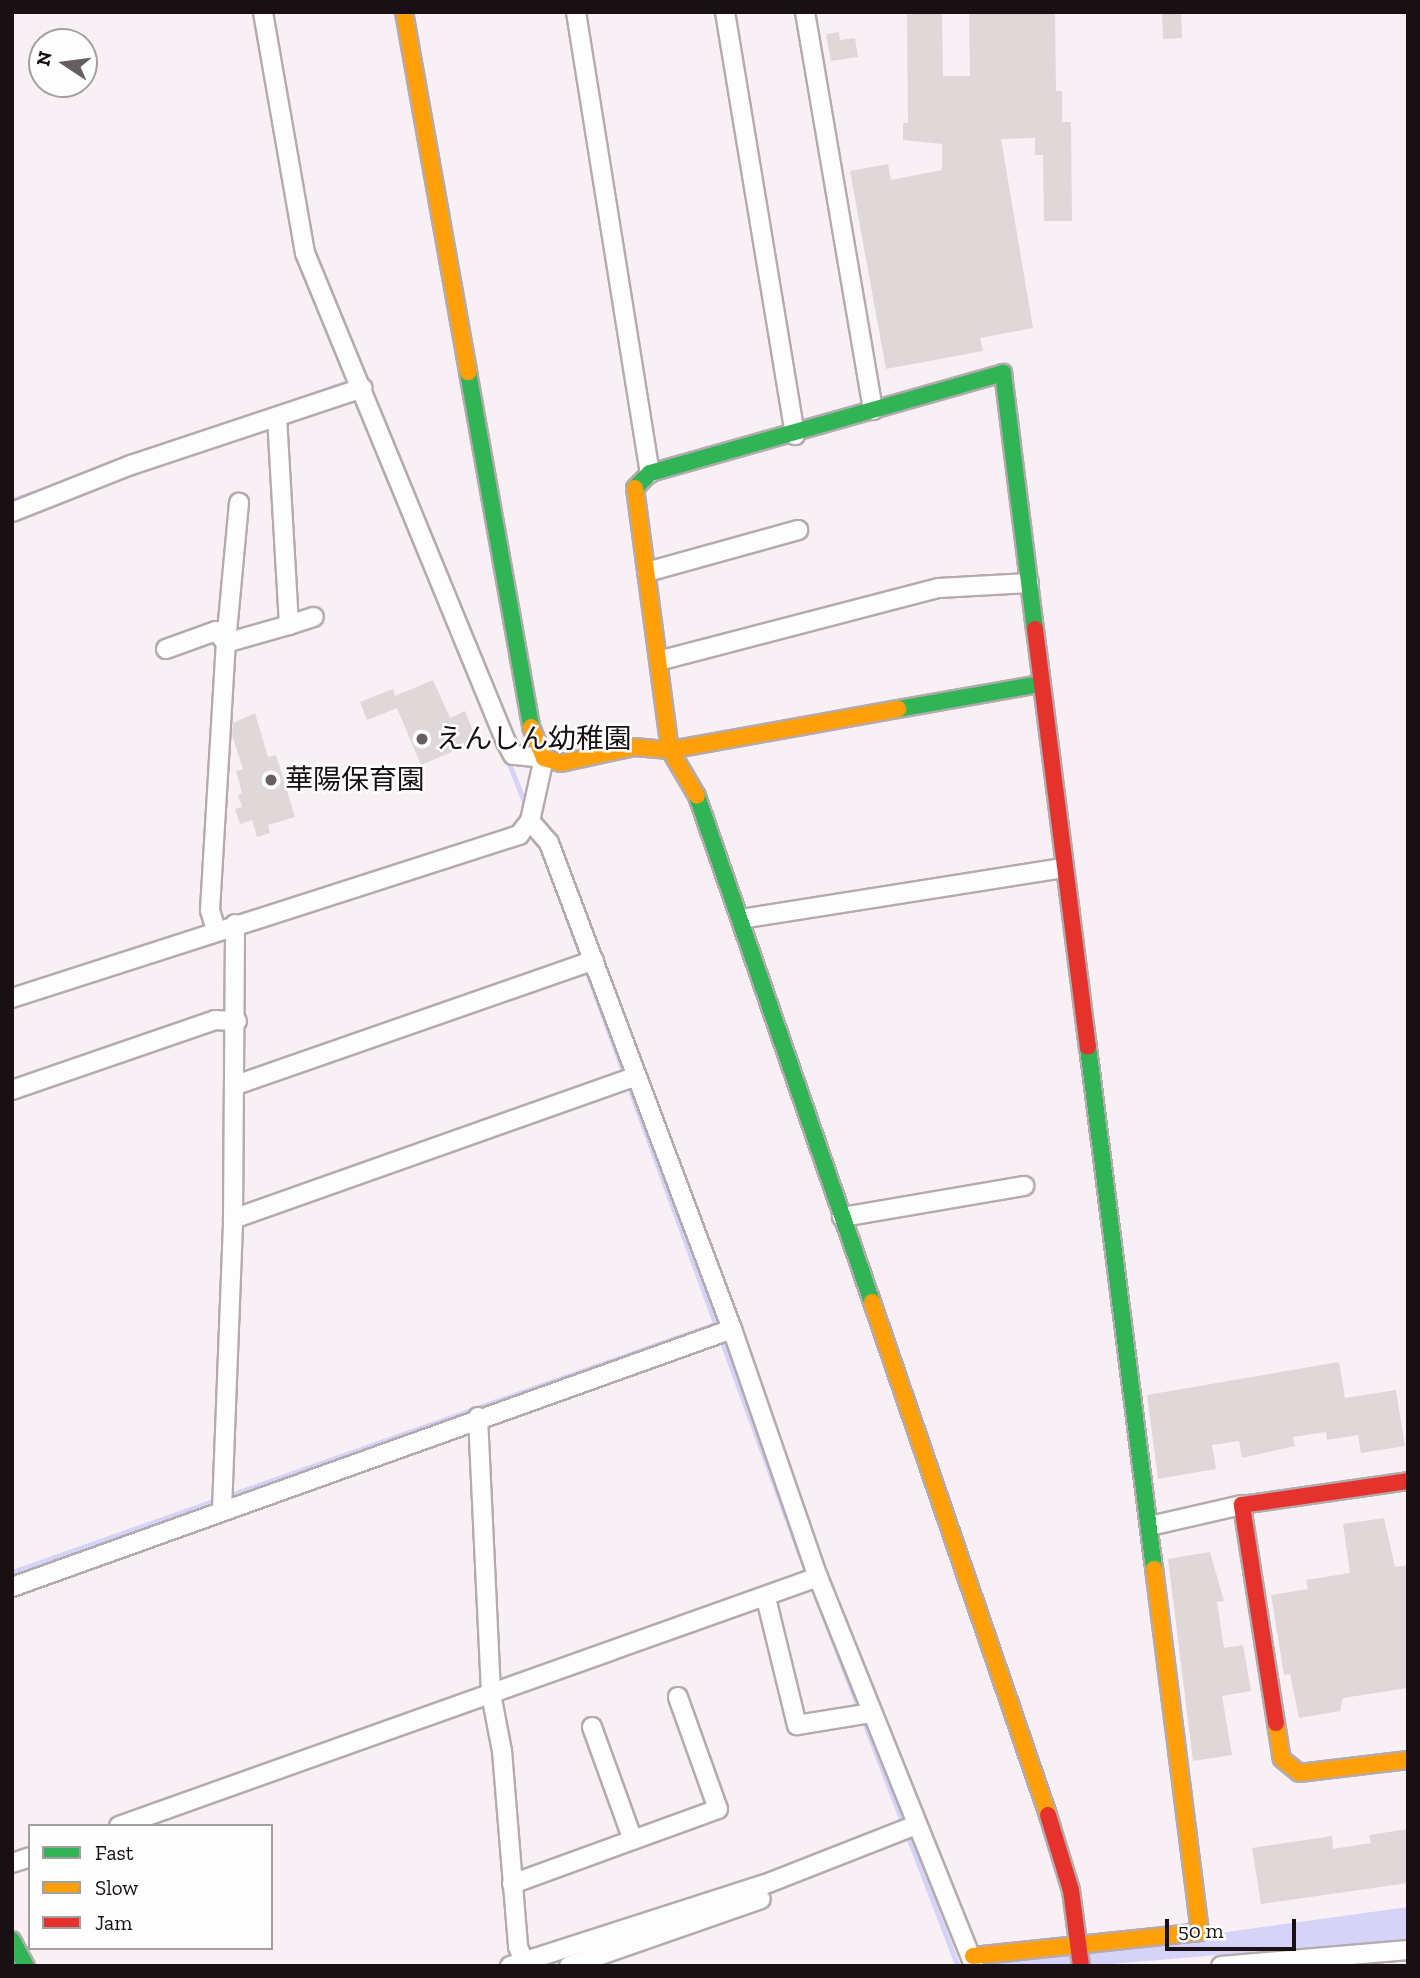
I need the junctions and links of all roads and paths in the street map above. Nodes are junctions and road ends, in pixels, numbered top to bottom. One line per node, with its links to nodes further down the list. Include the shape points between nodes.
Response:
1 (263, 12): 6 (street, via 305,253)
2 (404, 12): 23 (street, via 534,745)
3 (576, 12): 10 (street)
4 (725, 12): 9 (street)
5 (805, 12): 7 (street)
6 (363, 388): 8 (street); 23 (street, via 506,742 513,755)
7 (873, 410): 9 (street); 15 (street, via 1003,373)
8 (277, 417): 12 (street, via 131,465); 17 (street)
9 (795, 435): 10 (street)
10 (650, 473): 14 (street, via 635,486)
11 (239, 503): 18 (street)
12 (12, 512)
13 (798, 530): 14 (street)
14 (647, 572): 20 (street)
15 (1029, 583): 20 (street, via 939,588); 21 (street)
16 (314, 617): 17 (street)
17 (289, 625): 18 (street)
18 (226, 643): 19 (street, via 216,631); 28 (street, via 210,910)
19 (166, 649)
20 (662, 660): 22 (street)
21 (1040, 684): 22 (street); 25 (street)
22 (670, 750): 23 (street, via 634,747 561,763); 26 (street, via 693,786)
23 (544, 758): 24 (street)
24 (530, 821): 27 (street, via 519,835); 29 (street, via 549,844)
25 (1062, 868): 26 (street); 43 (street)
26 (741, 919): 36 (street)
27 (235, 924): 28 (street); 31 (street)
28 (216, 930): 30 (street)
29 (594, 960): 32 (street); 33 (street)
30 (12, 998)
31 (237, 1021): 33 (street); 34 (street, via 215,1020)
32 (636, 1076): 37 (street); 38 (street)
33 (236, 1085): 37 (street)
34 (12, 1090)
35 (1024, 1186): 36 (street)
36 (842, 1217): 58 (street, via 1052,1825 1071,1890)
37 (233, 1219): 42 (street)
38 (732, 1329): 39 (street); 44 (street)
39 (478, 1417): 42 (street); 47 (street)
40 (1408, 1480): 41 (street)
41 (1242, 1506): 43 (street); 51 (street, via 1282,1759 1299,1773 1313,1774)
42 (222, 1510): 45 (street)
43 (1150, 1526): 58 (street, via 1200,1932)
44 (818, 1577): 46 (street); 49 (street)
45 (12, 1587)
46 (766, 1598): 47 (street); 49 (street, via 797,1725)
47 (491, 1694): 52 (street); 55 (street, via 502,1751)
48 (678, 1697): 54 (street, via 718,1808)
49 (872, 1713): 53 (street)
50 (592, 1727): 54 (street)
51 (1408, 1760)
52 (125, 1824)
53 (916, 1825): 60 (street); 61 (street, via 763,1885)
54 (633, 1840): 55 (street)
55 (512, 1884): 61 (street)
56 (761, 1899): 63 (street)
57 (12, 1940): 62 (street)
58 (1080, 1948): 60 (street); 64 (street)
59 (1408, 1950): 65 (street)
60 (973, 1961)
61 (520, 1964)
62 (26, 1966)
63 (569, 1966)
64 (1081, 1966)
65 (1221, 1966)

